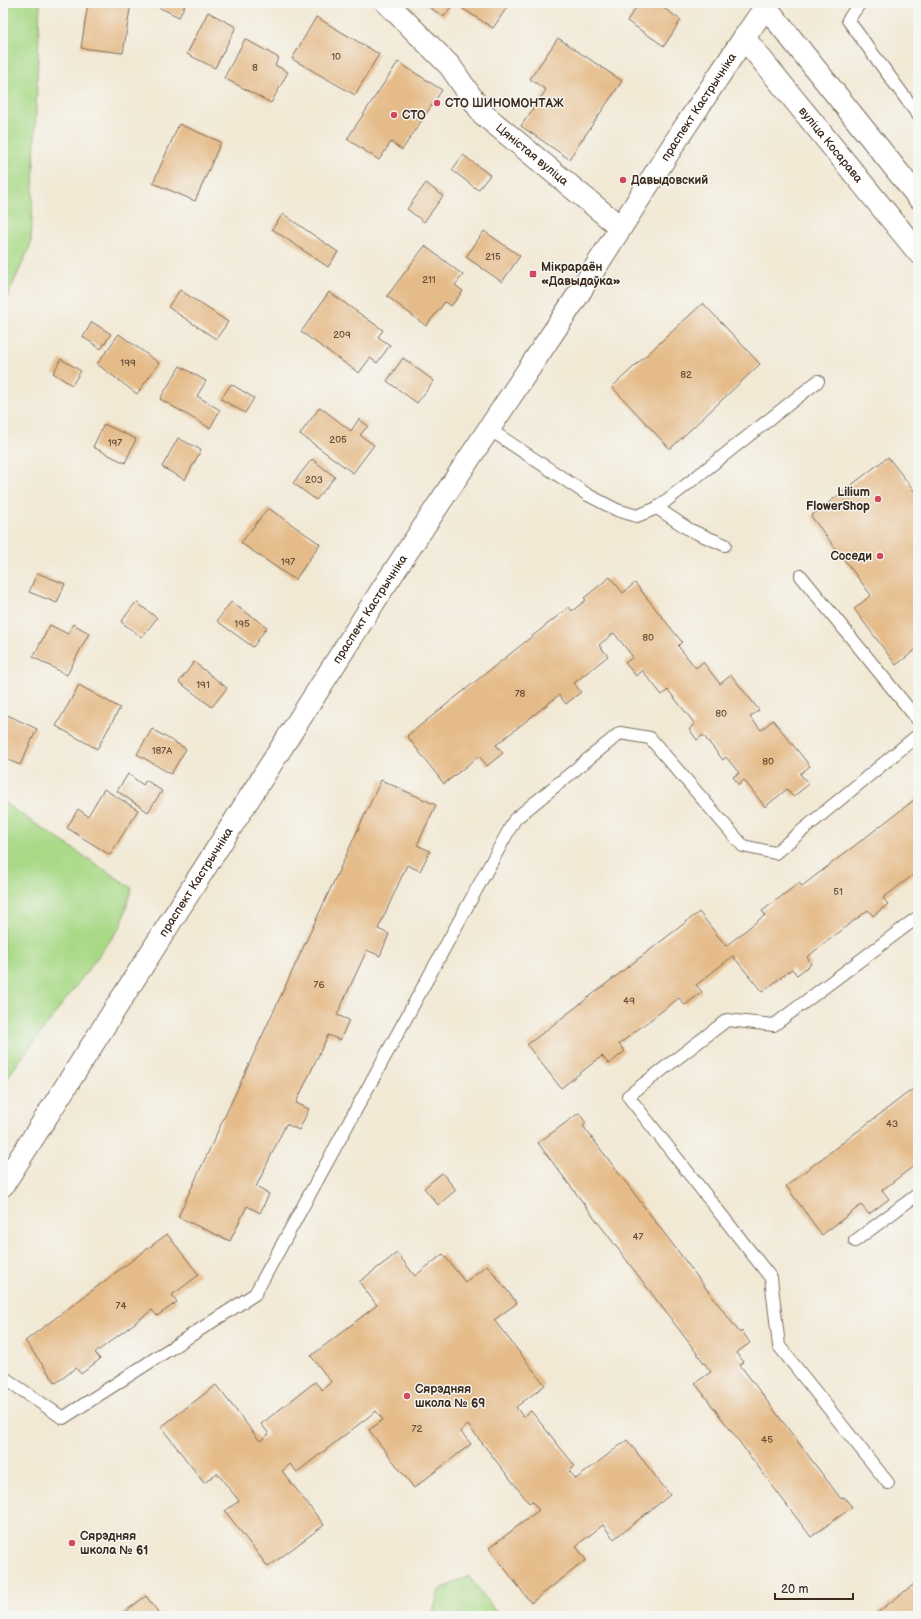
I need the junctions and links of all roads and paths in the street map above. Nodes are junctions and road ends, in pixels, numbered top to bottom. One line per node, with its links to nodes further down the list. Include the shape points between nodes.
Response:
1 (387, 3): 7 (main road, Цяністая вуліца, via 450,66 483,114)
2 (860, 3): 5 (lane, via 848,20)
3 (767, 5): 4 (main road, праспект Кастрычніка); 6 (main road)
4 (744, 38): 7 (main road, праспект Кастрычніка); 8 (main road, вуліца Косарава)
5 (918, 115)
6 (918, 197)
7 (620, 227): 10 (main road, праспект Кастрычніка)
8 (918, 252)
9 (818, 381): 11 (lane)
10 (488, 429): 11 (lane, via 588,495 617,510 637,516); 17 (main road, праспект Кастрычніка, via 383,588)
11 (657, 508): 12 (lane, via 690,530)
12 (725, 545)
13 (801, 576): 14 (lane)
14 (918, 720)
15 (918, 735): 20 (lane, via 775,853 743,846 650,738 620,733 515,818 255,1294 63,1418)
16 (918, 916): 21 (lane, via 774,1025 727,1020 628,1096 771,1278 779,1346)
17 (3, 1185)
18 (918, 1194): 19 (lane)
19 (856, 1241)
20 (3, 1377)
21 (888, 1483)

